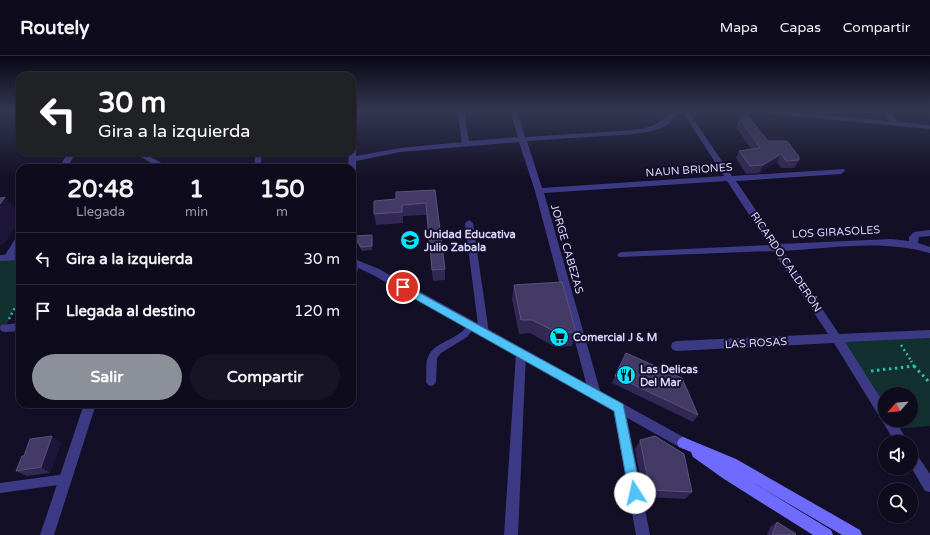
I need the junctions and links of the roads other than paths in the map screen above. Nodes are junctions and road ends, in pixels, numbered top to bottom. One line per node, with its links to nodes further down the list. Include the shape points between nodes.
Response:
1 (464, 133): 6 (street)
2 (520, 133): 5 (street, JORGE CABEZAS)
3 (612, 133): 5 (street)
4 (699, 133): 13 (street, RICARDO CALDERÓN)
5 (522, 139): 6 (street); 14 (street, JORGE CABEZAS)
6 (466, 144): 9 (street, via 400,150)
7 (143, 156): 10 (street)
8 (353, 156): 9 (street)
9 (353, 159): 11 (street)
10 (158, 164)
11 (353, 164)
12 (841, 171): 13 (street, NAUN BRIONES)
13 (730, 178): 14 (street, NAUN BRIONES); 19 (street, RICARDO CALDERÓN)
14 (539, 191): 34 (street, JORGE CABEZAS)
15 (469, 223): 28 (street)
16 (930, 233): 18 (street, via 917,234)
17 (16, 243): 23 (street)
18 (913, 245): 19 (street, LOS GIRASOLES, via 891,242); 20 (street, LOS GIRASOLES)
19 (776, 247): 21 (street, LOS GIRASOLES); 30 (street, RICARDO CALDERÓN)
20 (930, 250)
21 (622, 255)
22 (16, 257): 23 (street)
23 (4, 258)
24 (356, 263): 25 (street)
25 (472, 326): 28 (street); 33 (lane, via 464,335 434,355)
26 (16, 327): 27 (street)
27 (4, 328)
28 (484, 333): 32 (street)
29 (930, 334): 30 (street, LAS ROSAS)
30 (837, 339): 31 (street, LAS ROSAS); 35 (street, RICARDO CALDERÓN)
31 (676, 346)
32 (521, 354): 34 (street); 44 (street)
33 (431, 382)
34 (595, 394): 37 (street)
35 (878, 404)
36 (89, 408): 40 (street)
37 (619, 408): 38 (street); 45 (street)
38 (683, 443): 46 (main road, via 729,475); 47 (main road, via 732,463)
39 (918, 467): 41 (street)
40 (66, 479): 42 (lane); 43 (street)
41 (930, 486)
42 (0, 488)
43 (47, 535)
44 (511, 535)
45 (643, 535)
46 (826, 535)
47 (855, 535)

